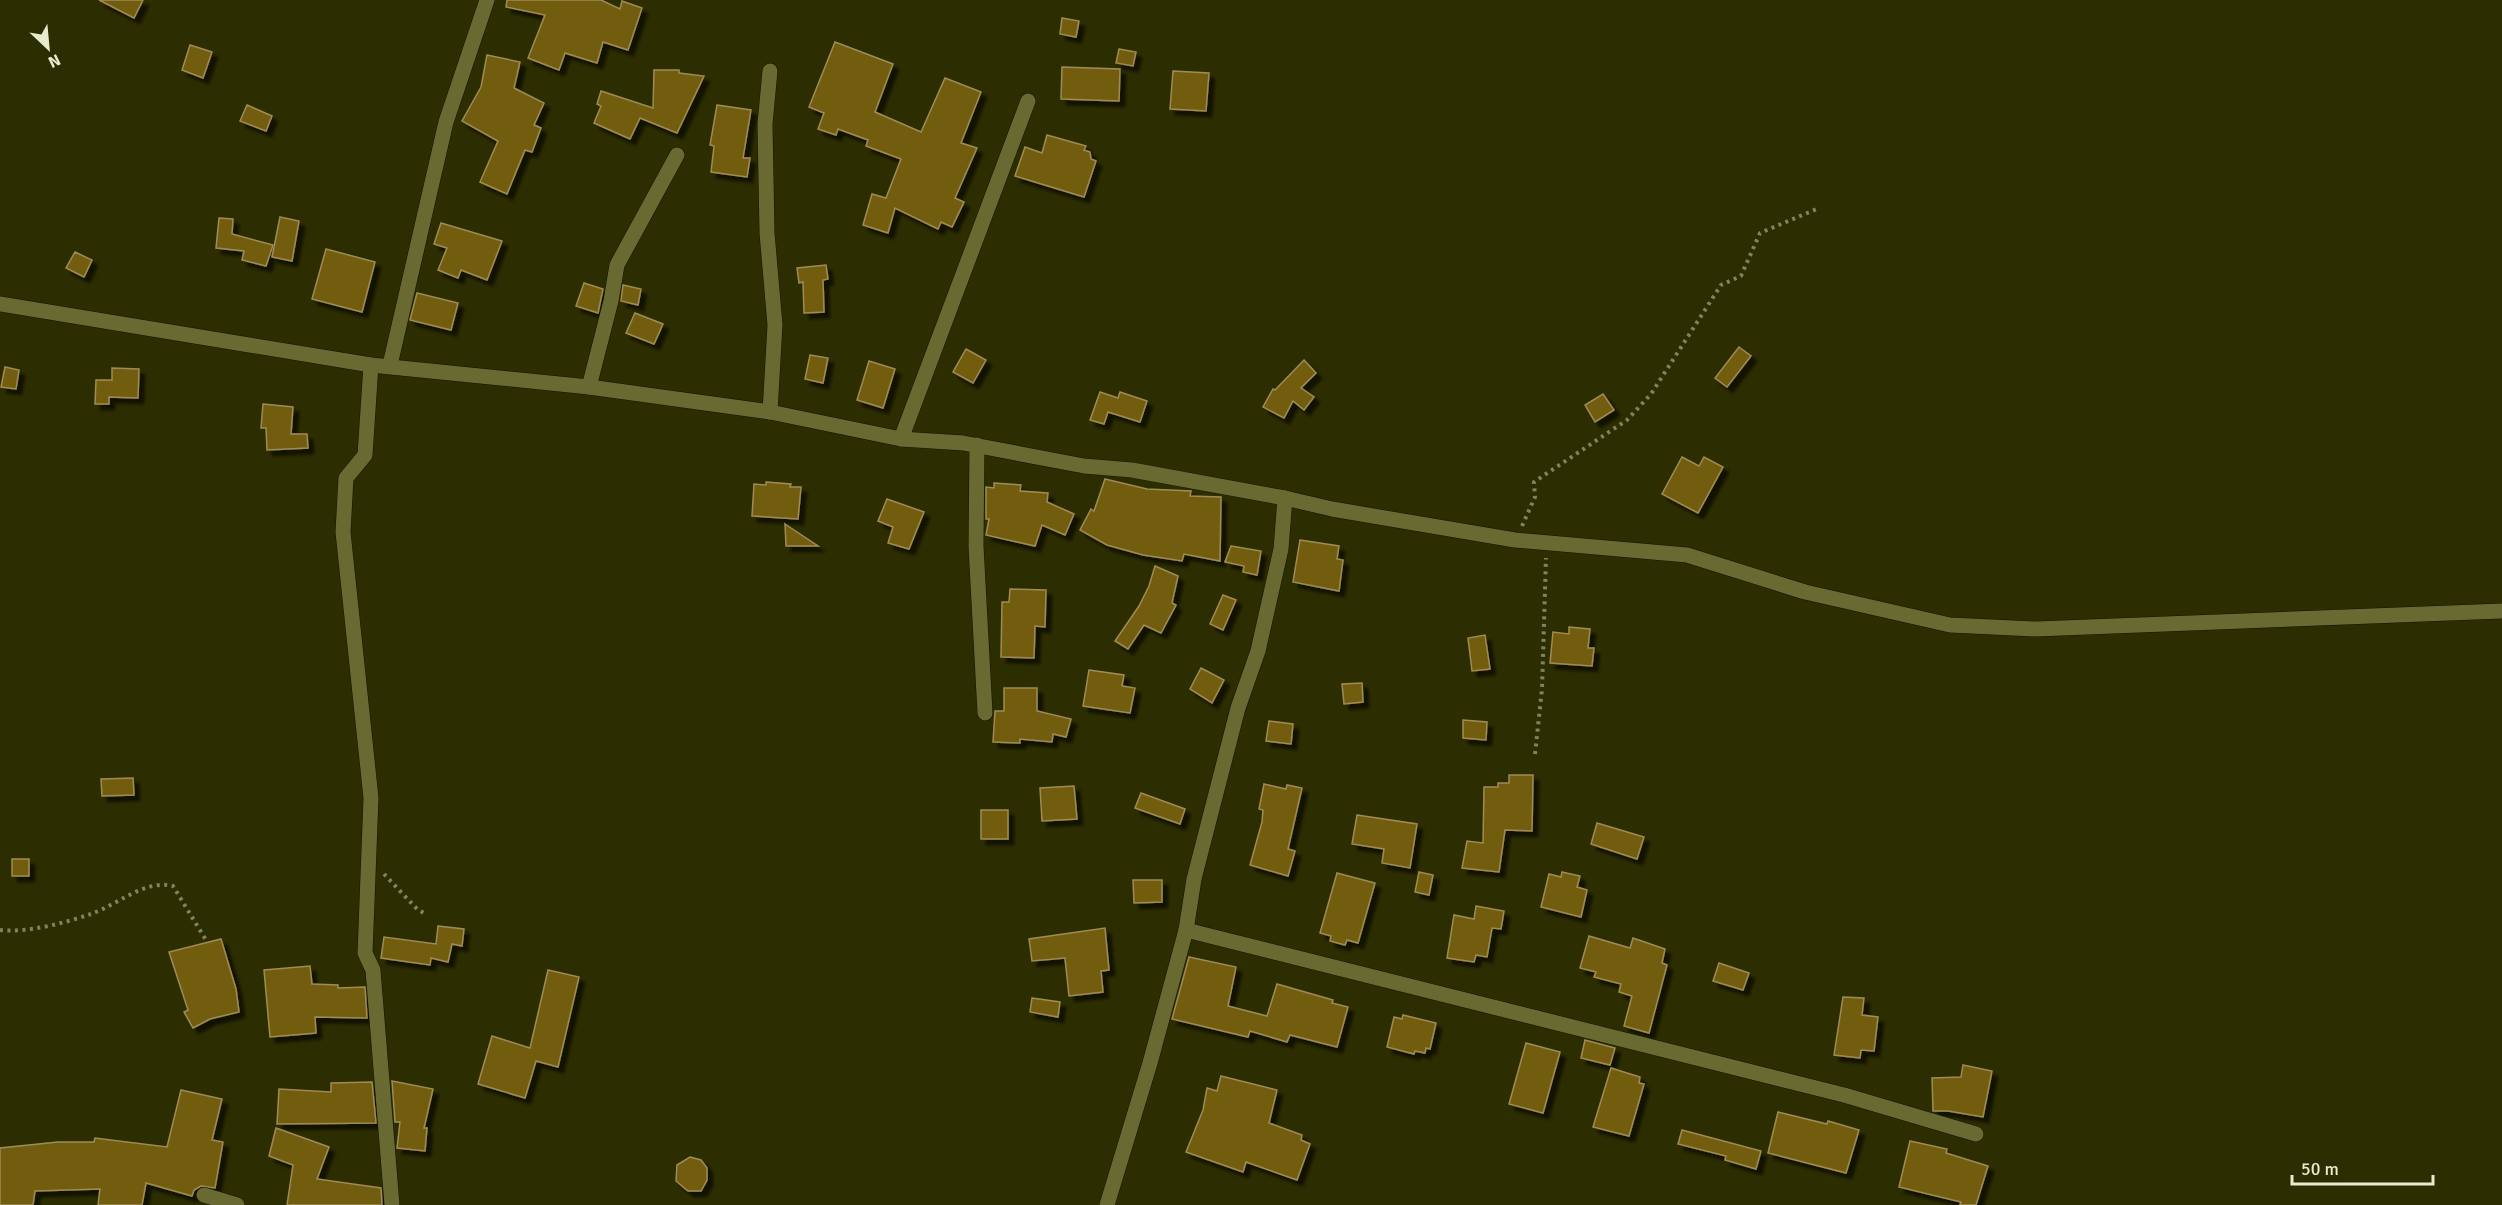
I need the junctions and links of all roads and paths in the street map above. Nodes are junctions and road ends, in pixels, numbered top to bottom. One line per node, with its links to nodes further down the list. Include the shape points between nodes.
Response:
1 (487, 0): 8 (street, via 446,122)
2 (770, 71): 10 (street, via 765,124 767,233 775,325)
3 (1028, 100): 11 (street)
4 (677, 155): 9 (street, via 617,265)
5 (1819, 208): 14 (path, via 1760,232 1741,276 1721,285 1651,394 1627,420 1534,482 1535,497)
6 (0, 304): 7 (street)
7 (371, 364): 8 (street); 19 (street, via 365,455 346,478 343,532 371,798)
8 (390, 365): 9 (street)
9 (589, 387): 10 (street)
10 (770, 412): 11 (street)
11 (901, 439): 12 (street)
12 (976, 445): 13 (street); 17 (street, via 976,546)
13 (1285, 498): 14 (street); 22 (street, via 1281,549 1258,651 1211,808)
14 (1515, 540): 15 (street)
15 (1546, 542): 16 (street, via 1688,555 1805,592 1950,625 2036,629); 18 (path, via 1542,689)
16 (2502, 611)
17 (985, 713)
18 (1535, 754)
19 (370, 867): 20 (path, via 389,877); 27 (street, via 365,953 373,970)
20 (427, 915)
21 (0, 930): 23 (path, via 47,925 92,914 164,884 173,886)
22 (1186, 930): 24 (street, via 1832,1092); 28 (street)
23 (206, 940)
24 (1976, 1134)
25 (204, 1196): 26 (street)
26 (237, 1205)
27 (392, 1205)
28 (1107, 1205)

